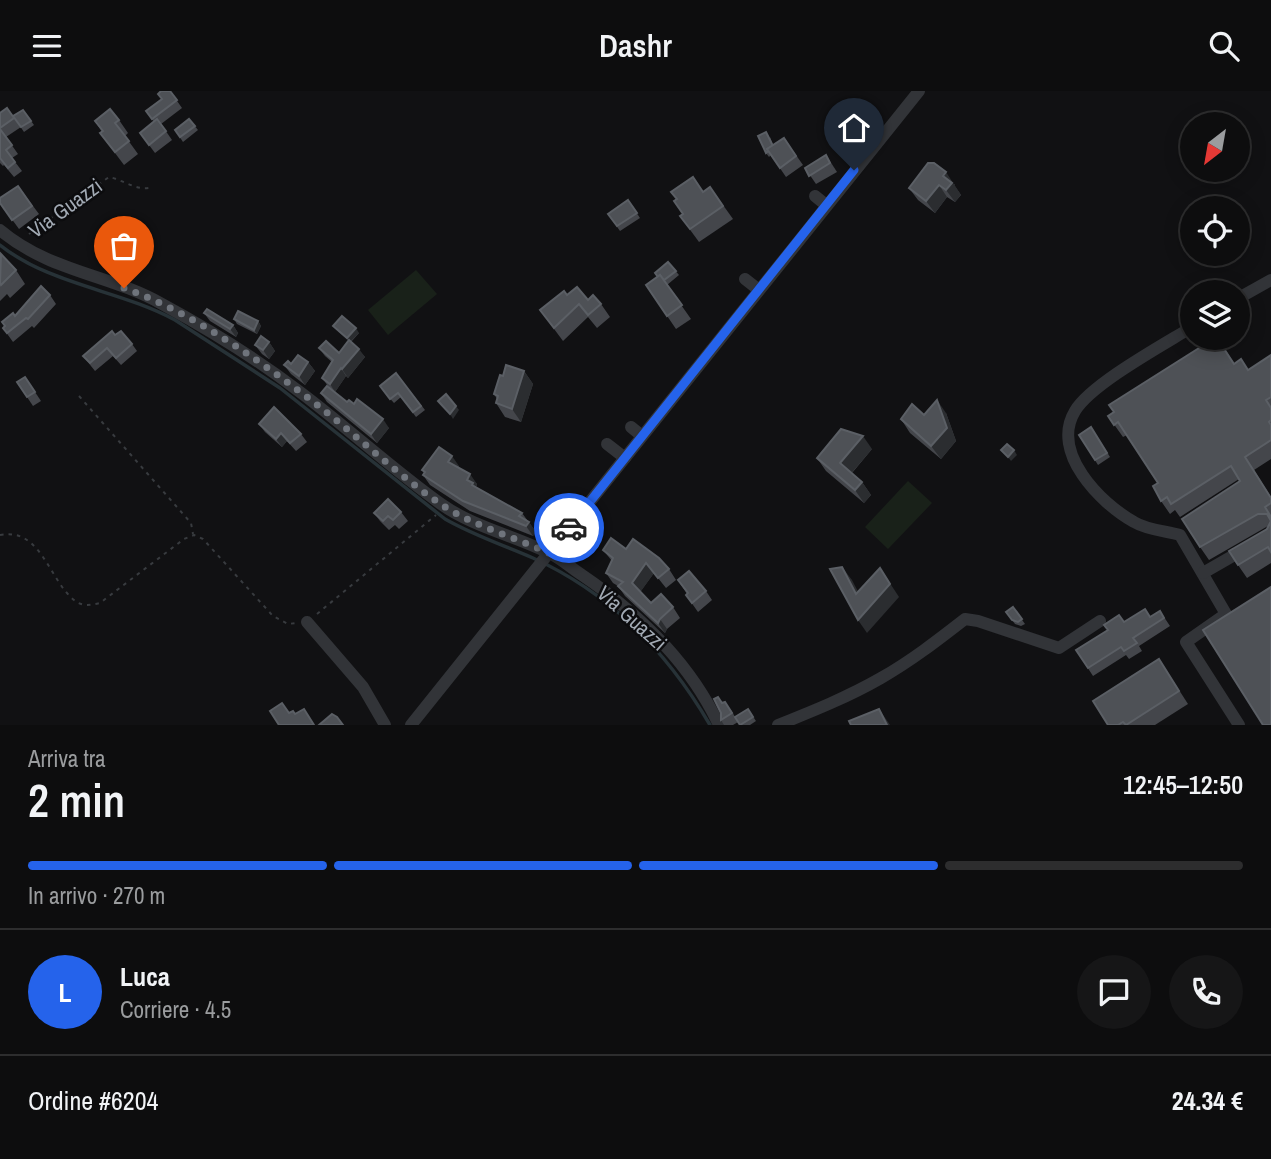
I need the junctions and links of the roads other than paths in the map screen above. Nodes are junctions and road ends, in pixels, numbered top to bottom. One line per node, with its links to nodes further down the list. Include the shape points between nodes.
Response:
1 (919, 91): 3 (street)
2 (815, 196): 3 (street)
3 (826, 205): 7 (street)
4 (0, 230): 15 (street, Via Guazzi, via 31,252 157,300 190,319 300,392 443,505)
5 (745, 279): 7 (street)
6 (1271, 280): 8 (street)
7 (759, 290): 11 (street)
8 (1250, 292)
9 (1180, 335): 16 (street, via 1087,395 1074,412 1066,438 1074,461 1111,506 1136,524 1180,535)
10 (631, 427): 11 (street)
11 (642, 436): 13 (street)
12 (607, 444): 13 (street)
13 (625, 458): 15 (street)
14 (1271, 534): 16 (street)
15 (544, 559): 20 (street); 21 (street, Via Guazzi, via 620,602 646,625 690,678)
16 (1203, 573): 23 (street, via 1226,614 1186,642)
17 (1100, 621): 22 (street, via 1059,648 965,619 882,678)
18 (307, 622): 19 (street, via 363,687)
19 (385, 725)
20 (411, 725)
21 (719, 725)
22 (778, 725)
23 (1239, 725)

